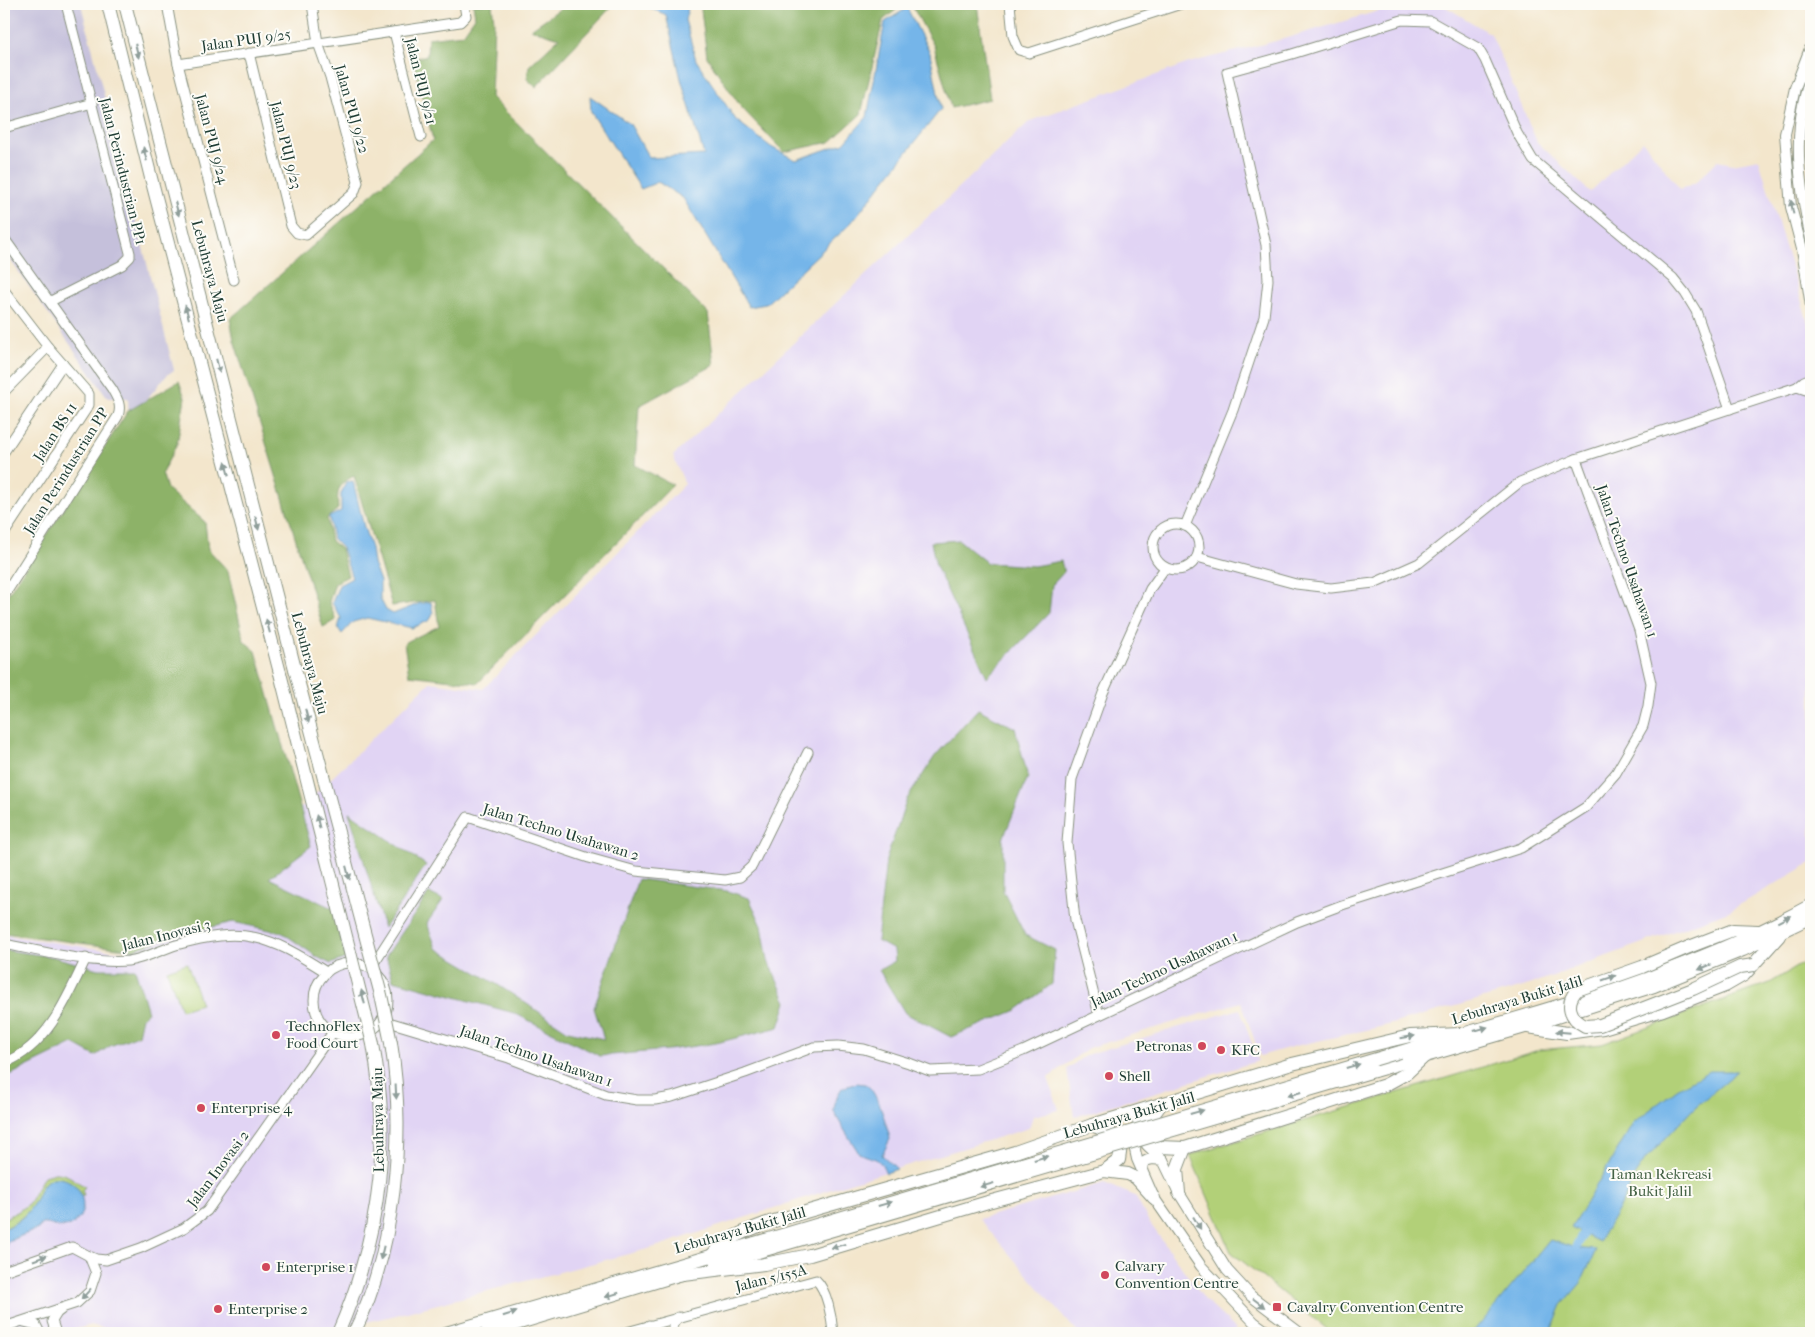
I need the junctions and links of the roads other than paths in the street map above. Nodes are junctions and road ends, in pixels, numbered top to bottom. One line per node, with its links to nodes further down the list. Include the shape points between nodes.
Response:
1 (66, 4): 15 (street, Jalan Perindustrian PP1)
2 (108, 4): 79 (highway, Lebuhraya Maju, one-way to 2, bridge, via 356,1284 370,1231 380,1165 381,1113 374,1044)
3 (125, 4): 80 (highway, Lebuhraya Maju, one-way to 80, bridge, via 391,1043 395,1073 395,1182 382,1254)
4 (167, 4): 13 (street, Jalan PUJ 9/24)
5 (312, 4): 10 (street, Jalan PUJ 9/22)
6 (464, 4): 9 (street, Jalan PUJ 9/25, via 466,16 460,22)
7 (1010, 4): 8 (street, via 1013,36 1020,50 1029,53)
8 (1181, 4)
9 (394, 32): 10 (street, Jalan PUJ 9/25); 17 (street, Jalan PUJ 9/21)
10 (318, 43): 12 (street, Jalan PUJ 9/25); 18 (street, Jalan PUJ 9/22, via 358,182 354,193)
11 (1811, 46): 24 (main road, one-way to 11, via 1791,207 1785,134 1795,88)
12 (249, 53): 13 (street, Jalan PUJ 9/25); 18 (street, Jalan PUJ 9/23, via 291,226 297,233)
13 (178, 64): 21 (street, Jalan PUJ 9/24)
14 (1811, 76): 20 (main road, via 1798,132 1802,196)
15 (92, 103): 16 (street); 23 (street, Jalan Perindustrian PP1, via 130,257 122,265)
16 (4, 128)
17 (421, 137)
18 (306, 235)
19 (4, 238): 23 (street, Jalan Perindustrian PP)
20 (1811, 239)
21 (234, 280)
22 (4, 292): 25 (street, Jalan BS 11)
23 (50, 301): 36 (street, Jalan Perindustrian PP, via 112,389 120,408)
24 (1811, 306)
25 (48, 347): 26 (street, Jalan BS 11); 28 (street)
26 (63, 364): 30 (street); 33 (street, Jalan BS 11, via 89,394 89,405)
27 (1811, 381): 29 (street)
28 (4, 392)
29 (1730, 409): 31 (street); 32 (street, via 1696,311 1673,278 1533,160 1478,48 1430,21 1402,20 1227,72 1266,244 1268,280 1264,317 1233,410)
30 (4, 452)
31 (1576, 459): 34 (street, via 1520,482 1419,563 1374,583 1331,588 1296,584); 47 (street, Jalan Techno Usahawan 1, via 1639,630 1651,683 1642,726 1616,773 1586,807 1521,848 1297,922)
32 (1185, 526): 34 (street, via 1199,543); 35 (street, via 1178,524 1163,528 1154,540 1154,556)
33 (4, 534)
34 (1197, 557): 35 (street, via 1186,568)
35 (1165, 568): 47 (street, via 1150,589 1103,693 1072,779 1067,843 1075,920)
36 (4, 596)
37 (808, 752): 45 (street, Jalan Techno Usahawan 2, via 752,866 740,877 725,880 636,871 468,817)
38 (1811, 905): 40 (highway, Lebuhraya Bukit Jalil, one-way to 38)
39 (1811, 917): 41 (highway, Lebuhraya Bukit Jalil)
40 (1760, 931): 44 (highway, one-way to 40, bridge, via 1740,967 1600,1025 1585,1026 1574,1017 1570,1003 1578,990 1592,983 1732,930); 51 (highway, Lebuhraya Bukit Jalil, one-way to 40, via 1652,976)
41 (1781, 932): 44 (highway); 49 (highway, Lebuhraya Bukit Jalil, one-way to 49, via 1688,974)
42 (4, 944): 43 (street, Jalan Inovasi 3)
43 (86, 958): 46 (street, Jalan Inovasi 3, via 131,960 202,939 242,935 258,937 287,948); 53 (street, via 72,990 48,1029 30,1048)
44 (1754, 965): 49 (highway, one-way to 49, via 1744,976 1725,986 1622,1024 1567,1033)
45 (371, 968): 46 (street, via 348,963); 48 (street, via 388,992)
46 (326, 972): 50 (street, via 314,993 314,1008 321,1022)
47 (1099, 1015): 48 (street, Jalan Techno Usahawan 1, via 978,1069 930,1071 864,1049 814,1047 745,1073 656,1100 606,1095 509,1058)
48 (382, 1020): 50 (street, via 360,1035 344,1036)
49 (1525, 1027): 52 (highway, Lebuhraya Bukit Jalil)
50 (333, 1032): 68 (street, Jalan Inovasi 2, via 206,1211 171,1235)
51 (1461, 1034): 54 (highway, one-way to 51, via 1292,1064 1410,1036); 65 (highway, Lebuhraya Bukit Jalil, one-way to 51, bridge)
52 (1426, 1056): 59 (highway, via 1407,1073 1385,1085); 65 (highway, Lebuhraya Bukit Jalil, one-way to 65, bridge)
53 (4, 1063)
54 (1161, 1104): 55 (highway); 59 (highway, via 1147,1124 1147,1138 1159,1147)
55 (1146, 1109): 56 (highway); 58 (main road, via 1138,1118)
56 (1116, 1117): 57 (highway); 58 (main road)
57 (1092, 1125): 62 (highway, via 1111,1133 1121,1146 1119,1160); 66 (highway, via 1015,1152 740,1232)
58 (1136, 1135): 60 (main road); 61 (main road, via 1135,1150)
59 (1185, 1148): 63 (highway, via 1177,1169)
60 (1164, 1160): 61 (main road, via 1146,1160 1142,1163); 63 (main road)
61 (1142, 1170): 64 (main road)
62 (1104, 1171): 64 (highway, via 1136,1178); 71 (highway, one-way to 71, via 810,1255)
63 (1179, 1193): 88 (main road, one-way to 88, via 1227,1270 1251,1296)
64 (1154, 1198): 87 (main road, via 1201,1266 1254,1322)
65 (756, 1247): 66 (highway, Lebuhraya Bukit Jalil); 71 (highway, Lebuhraya Bukit Jalil)
66 (712, 1255): 81 (highway, Lebuhraya Bukit Jalil, one-way to 66)
67 (89, 1256): 68 (street); 69 (street, one-way to 67, via 72,1247); 70 (street)
68 (111, 1259): 70 (street)
69 (4, 1271)
70 (96, 1273): 72 (street, one-way to 72, via 94,1284 84,1298)
71 (676, 1275): 82 (highway, Lebuhraya Bukit Jalil, one-way to 82)
72 (66, 1307): 74 (street); 78 (street, via 52,1321)
73 (678, 1317): 75 (street, Jalan 5/155A); 85 (street); 86 (street, Jalan 5/155A, via 816,1280 822,1285)
74 (16, 1323): 76 (street); 77 (street, via 36,1325)
75 (649, 1325): 83 (street, Jalan 5/155A); 84 (street)
76 (4, 1326)
77 (40, 1333)
78 (56, 1333)
79 (338, 1333)
80 (354, 1333)
81 (446, 1333)
82 (486, 1333)
83 (623, 1333)
84 (659, 1333)
85 (673, 1333)
86 (833, 1333)
87 (1269, 1333)
88 (1300, 1333)

